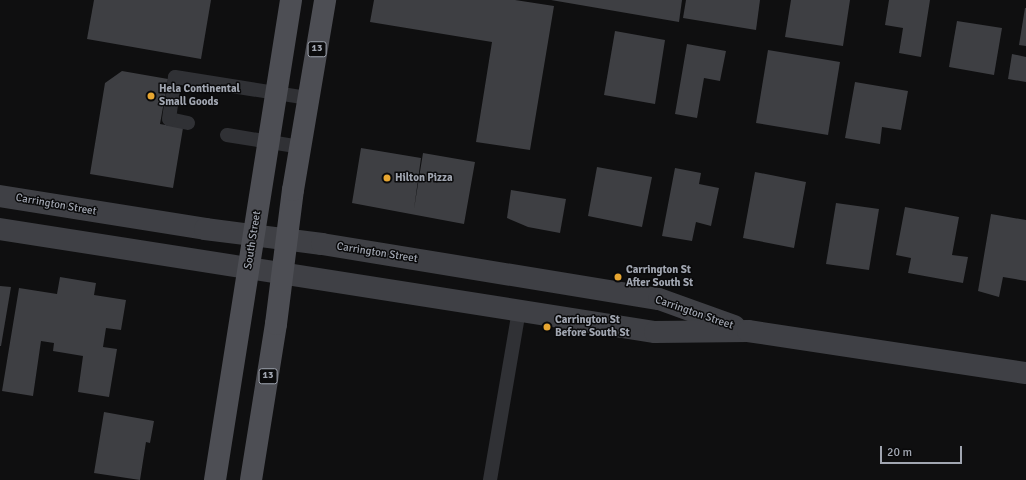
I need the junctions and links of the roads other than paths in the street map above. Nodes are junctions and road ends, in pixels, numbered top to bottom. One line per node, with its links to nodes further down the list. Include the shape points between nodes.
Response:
1 (292, 0): 3 (main road, South Street)
2 (325, 0): 4 (main road, 13)
3 (277, 93): 4 (lane); 5 (lane, via 175,77 169,119); 7 (main road, South Street)
4 (308, 98): 8 (main road, 13)
5 (188, 123)
6 (227, 135): 7 (lane)
7 (269, 142): 8 (lane); 11 (main road, South Street)
8 (300, 147): 12 (main road, 13)
9 (0, 196): 11 (main road, Carrington Street)
10 (0, 228): 13 (main road, Carrington Street)
11 (253, 234): 12 (main road, Carrington Street); 13 (main road, South Street)
12 (288, 238): 14 (main road, 13); 16 (main road, Carrington Street, via 659,299)
13 (248, 267): 14 (main road, Carrington Street); 18 (main road, South Street)
14 (284, 272): 15 (main road, Carrington Street); 19 (main road, 13)
15 (519, 311): 16 (main road, Carrington Street, via 655,332); 20 (lane)
16 (748, 331): 17 (main road, Carrington Street)
17 (1026, 372)
18 (215, 480)
19 (251, 480)
20 (490, 480)

